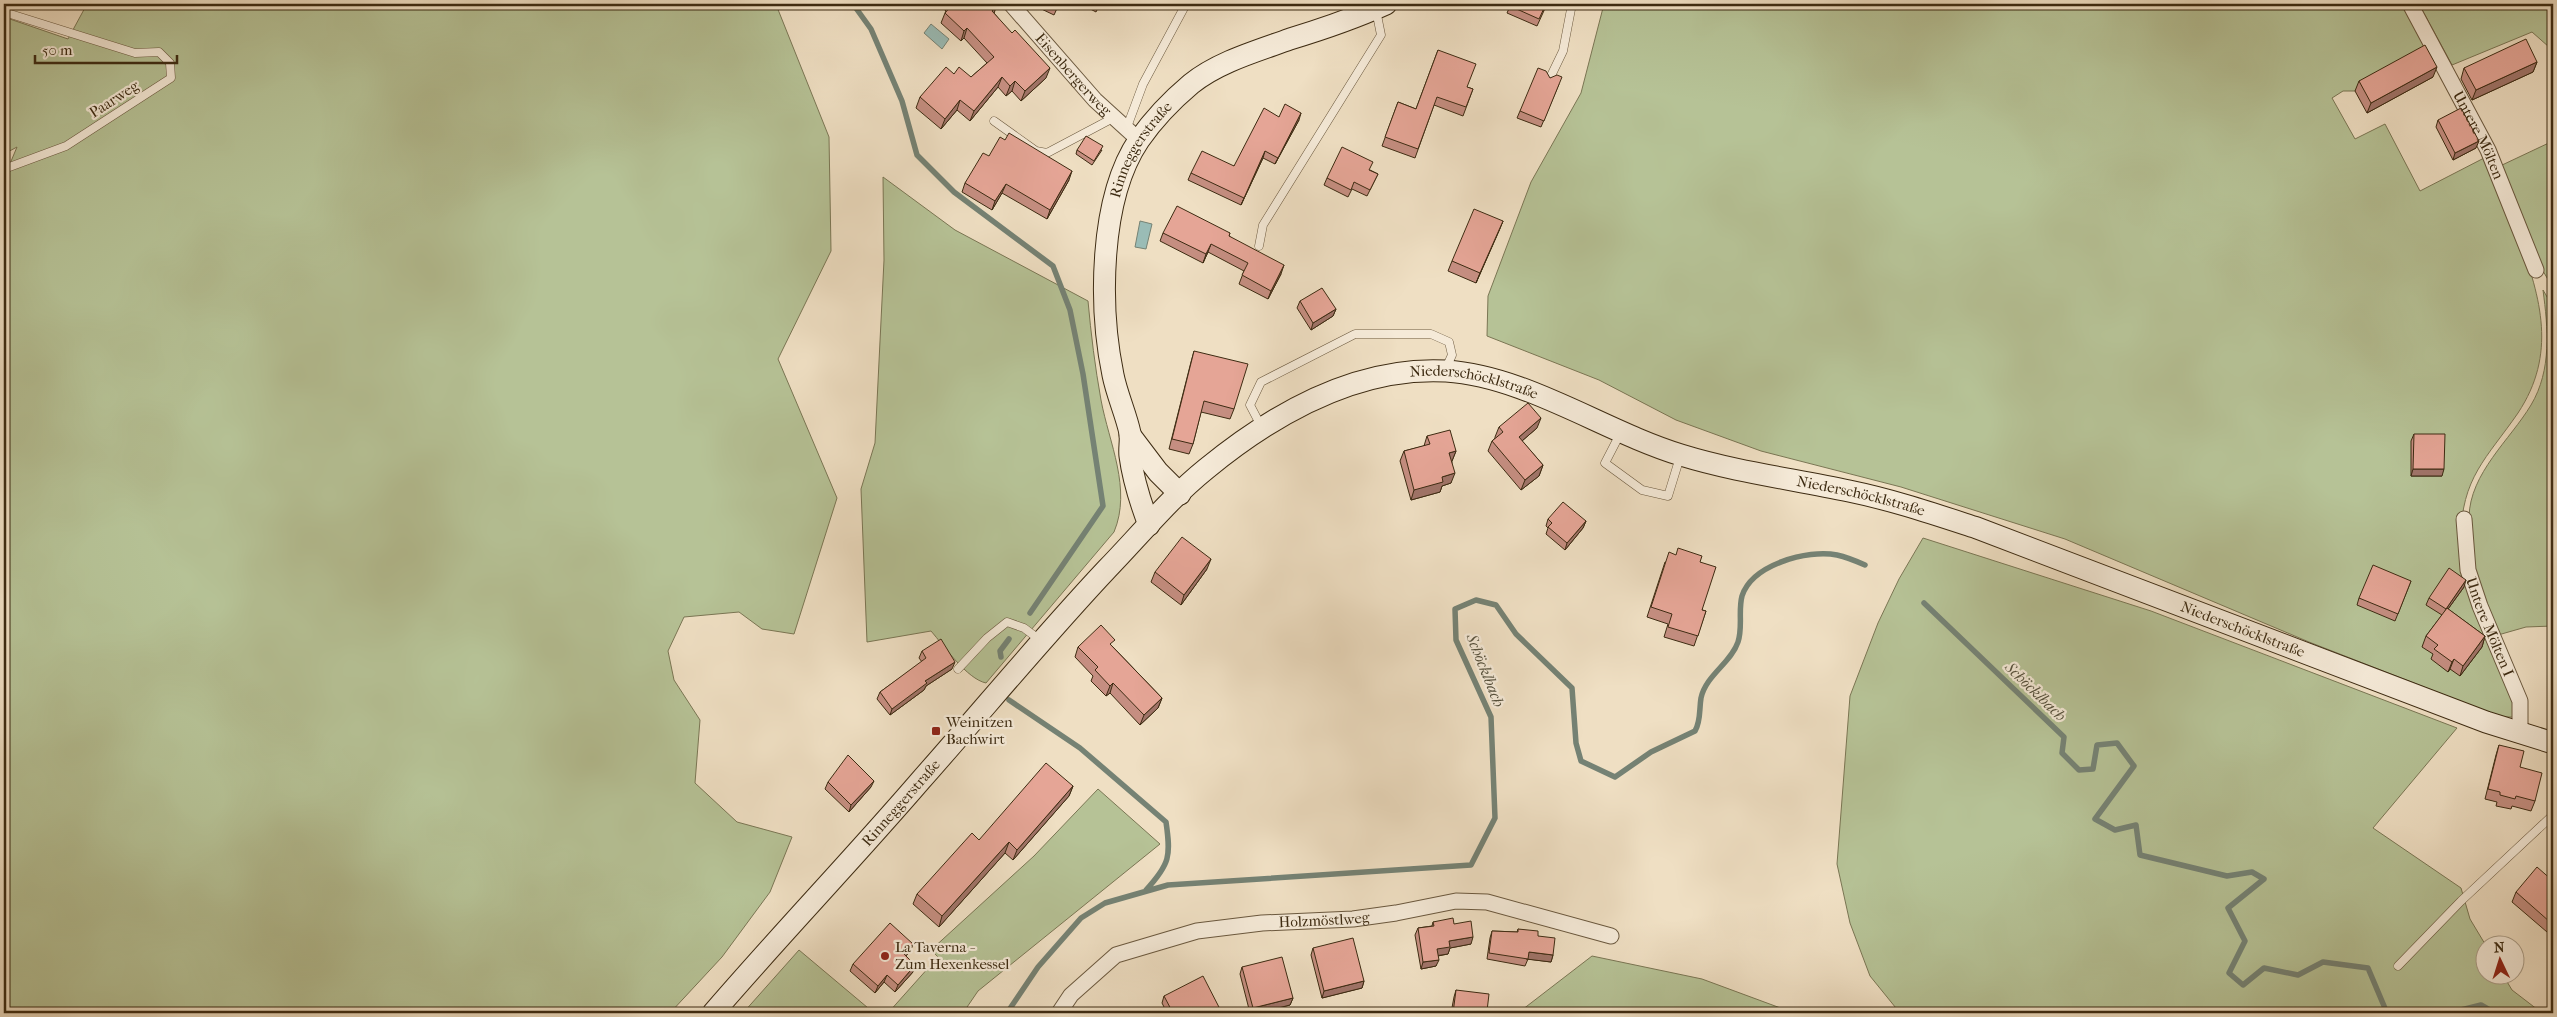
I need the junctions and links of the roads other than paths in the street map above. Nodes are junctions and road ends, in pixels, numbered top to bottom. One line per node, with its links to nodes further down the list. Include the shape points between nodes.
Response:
1 (1010, 4): 8 (street, Eisenbergerweg, via 1056,58)
2 (1186, 4): 10 (lane, Rinneggerstraße, via 1143,84)
3 (1572, 4): 7 (lane, via 1563,51)
4 (2410, 4): 13 (street, Untere Mölten, via 2488,150)
5 (1381, 6): 10 (main road, Rinneggerstraße, via 1255,51 1220,67 1192,84); 12 (lane, via 1381,36 1263,225)
6 (4, 12): 11 (lane, Paarweg, via 135,53 159,52 170,63 172,78 66,146)
7 (1549, 80)
8 (1114, 117): 9 (lane, via 1047,153 1036,151); 10 (street, Eisenbergerweg)
9 (994, 121)
10 (1133, 134): 17 (main road, Rinneggerstraße, via 1113,212 1103,286 1113,376)
11 (4, 169)
12 (1258, 246)
13 (2536, 270)
14 (1445, 371): 15 (main road, Niederschöcklstraße, via 1409,372 1361,380 1329,392); 15 (lane, via 1452,355 1449,342 1431,334 1355,334 1261,382 1250,405); 16 (main road, Niederschöcklstraße, via 1470,374 1520,388)
15 (1262, 428): 19 (main road, Niederschöcklstraße, via 1204,470)
16 (1620, 432): 18 (main road, Niederschöcklstraße); 18 (lane, via 1605,463 1642,490 1668,496)
17 (1130, 435): 19 (main road, Rinneggerstraße, via 1158,472); 21 (main road, Rinneggerstraße, via 1130,455)
18 (1680, 455): 24 (main road, Niederschöcklstraße, via 1905,504)
19 (1180, 494): 21 (main road, Rinneggerstraße)
20 (2464, 519): 24 (street, Untere Mölten I, via 2468,570 2520,701)
21 (1149, 525): 22 (main road, Rinneggerstraße)
22 (1042, 642): 23 (lane, via 1024,628 1007,622); 29 (main road, Rinneggerstraße)
23 (958, 669)
24 (2520, 734): 25 (main road, Niederschöcklstraße)
25 (2553, 743)
26 (2553, 815): 28 (lane)
27 (1611, 936): 30 (street, Holzmöstlweg, via 1487,902 1456,901 1353,919 1262,923 1198,931 1116,954 1071,996)
28 (2398, 966)
29 (713, 1013)
30 (1059, 1013)

